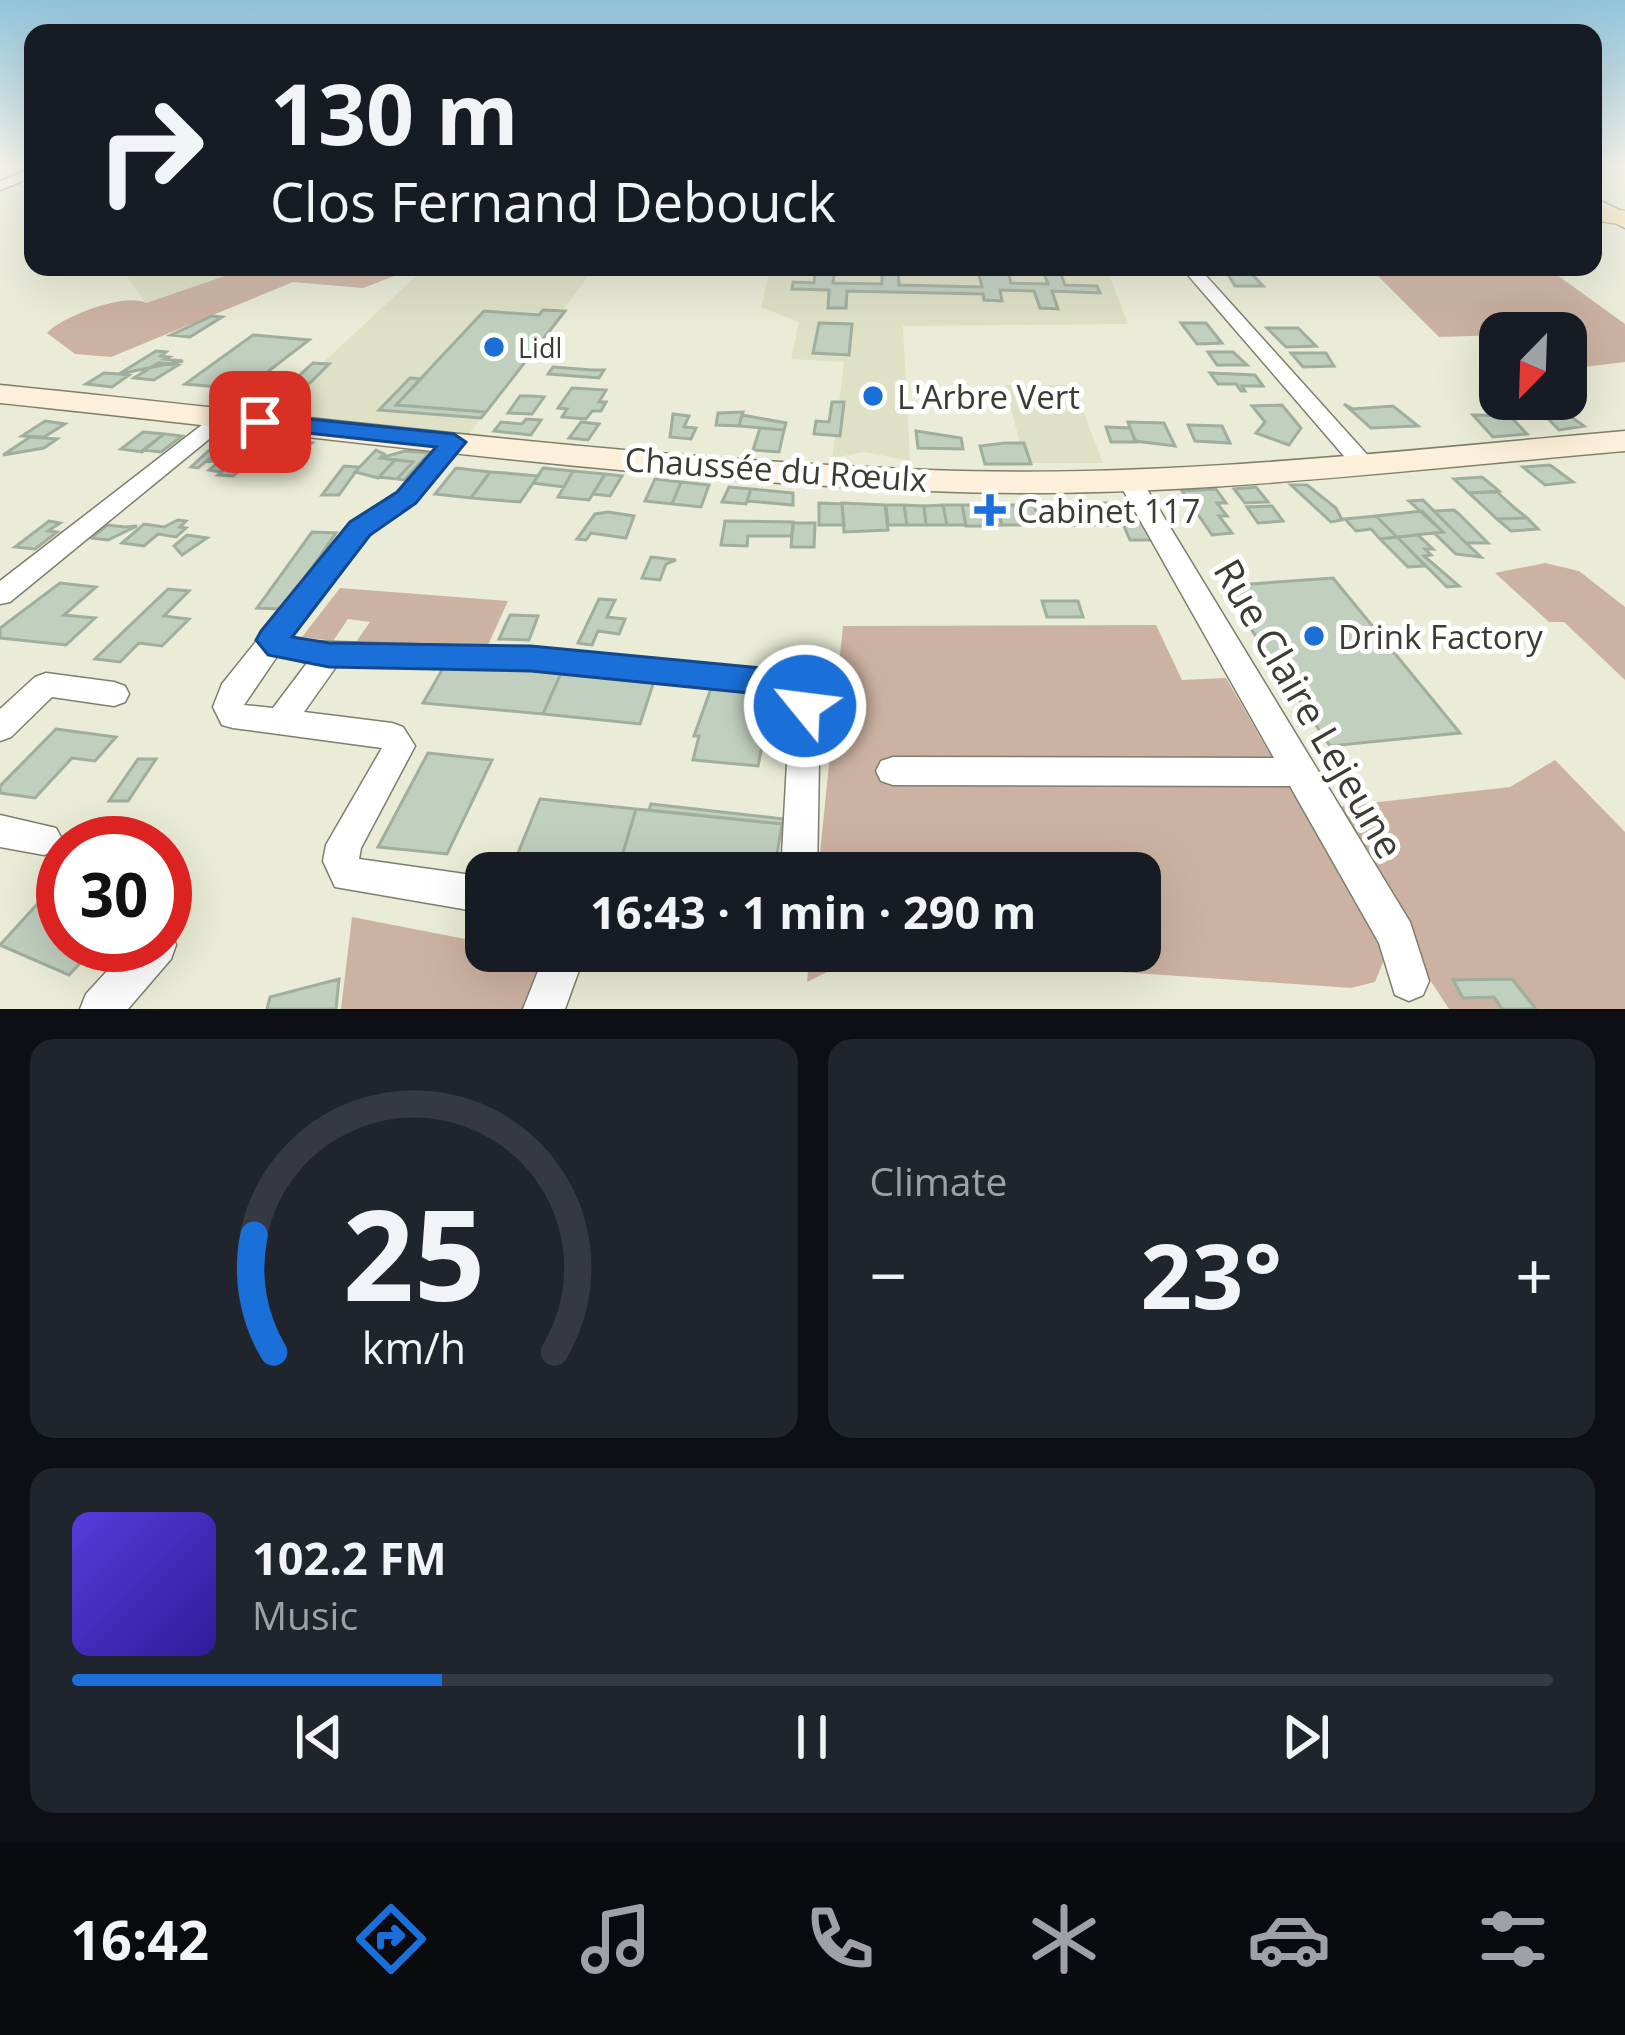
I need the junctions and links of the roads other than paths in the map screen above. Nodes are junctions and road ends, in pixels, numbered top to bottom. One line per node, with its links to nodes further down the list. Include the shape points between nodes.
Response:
1 (1197, 276): 6 (street)
2 (0, 394): 3 (main road, Chaussée du Rœulx)
3 (223, 418): 5 (main road, Chaussée du Rœulx); 8 (street)
4 (1625, 441): 6 (main road, Chaussée du Rœulx)
5 (454, 442): 7 (main road, Chaussée du Rœulx, via 857,478); 9 (street, via 406,497 360,529)
6 (1364, 465): 7 (main road, Chaussée du Rœulx)
7 (1130, 481): 15 (street, Rue Claire Lejeune)
8 (0, 595)
9 (272, 640): 10 (street); 12 (street, via 228,707 233,716)
10 (329, 655): 12 (street); 18 (street, via 440,654 788,684 805,706)
11 (114, 694): 13 (street, via 46,685)
12 (281, 721): 19 (street, via 392,736 399,746 344,845 348,874)
13 (0, 728)
14 (892, 770): 15 (street)
15 (1296, 772): 22 (street, Rue Claire Lejeune, via 1396,936)
16 (0, 832): 17 (street)
17 (36, 838)
18 (800, 852)
19 (465, 892)
20 (133, 972): 23 (street)
21 (558, 972): 24 (street)
22 (1409, 981)
23 (101, 1009)
24 (544, 1009)

